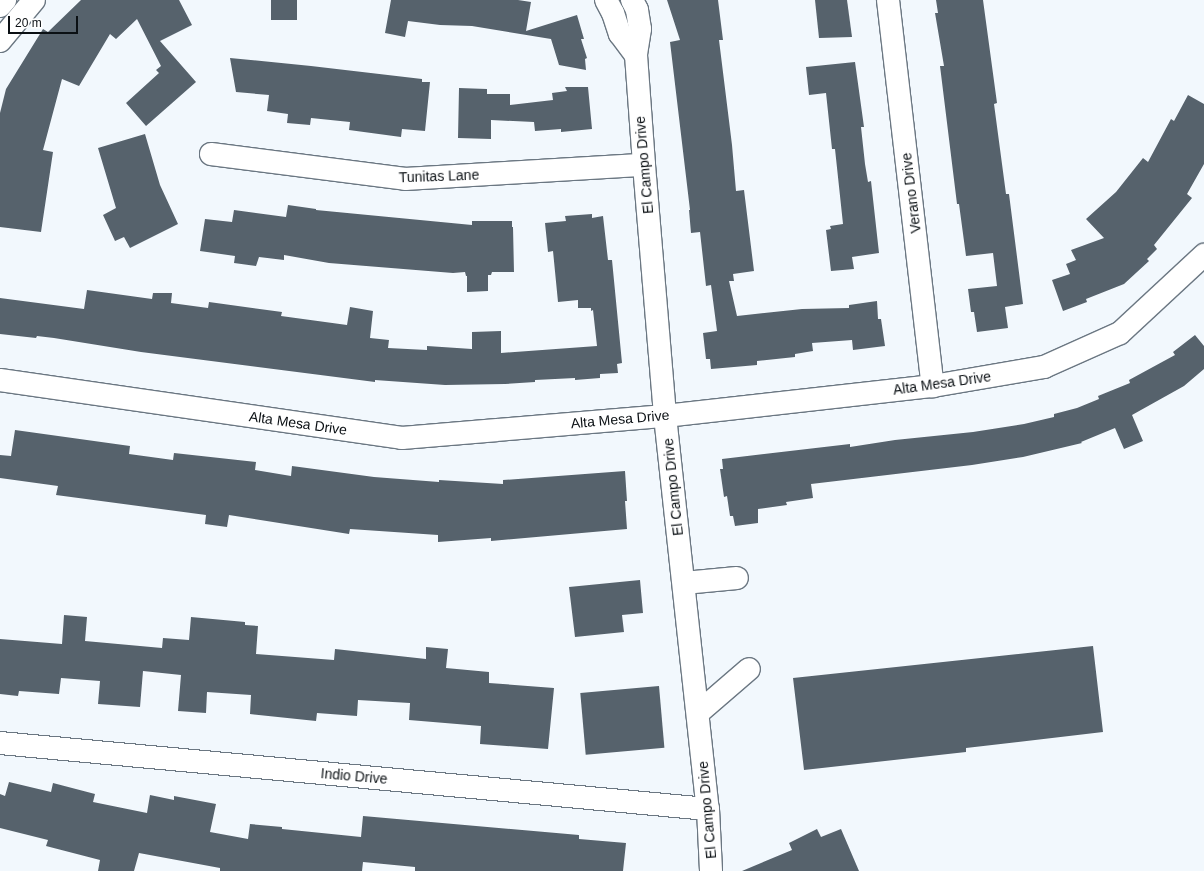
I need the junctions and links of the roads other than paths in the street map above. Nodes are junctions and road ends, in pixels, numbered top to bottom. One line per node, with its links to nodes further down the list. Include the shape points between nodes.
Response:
1 (5, 0): 6 (street)
2 (34, 0): 7 (street)
3 (606, 0): 8 (street, via 620,34)
4 (632, 0): 8 (street, El Campo Drive, via 640,29)
5 (888, 0): 13 (street, Verano Drive)
6 (0, 6)
7 (0, 41)
8 (636, 56): 10 (street, El Campo Drive)
9 (211, 154): 10 (street, Tunitas Lane, via 405,179)
10 (644, 165): 14 (street, El Campo Drive)
11 (1204, 254): 13 (street, Alta Mesa Drive, via 1120,333 1044,367)
12 (0, 380): 14 (street, Alta Mesa Drive, via 402,438)
13 (933, 386): 14 (street, Alta Mesa Drive)
14 (665, 416): 16 (street, El Campo Drive)
15 (737, 578): 16 (street)
16 (684, 583): 18 (street, El Campo Drive)
17 (748, 669): 18 (street)
18 (698, 713): 20 (street, El Campo Drive)
19 (0, 743): 20 (street, Indio Drive)
20 (708, 809): 21 (street, El Campo Drive)
21 (711, 871)

